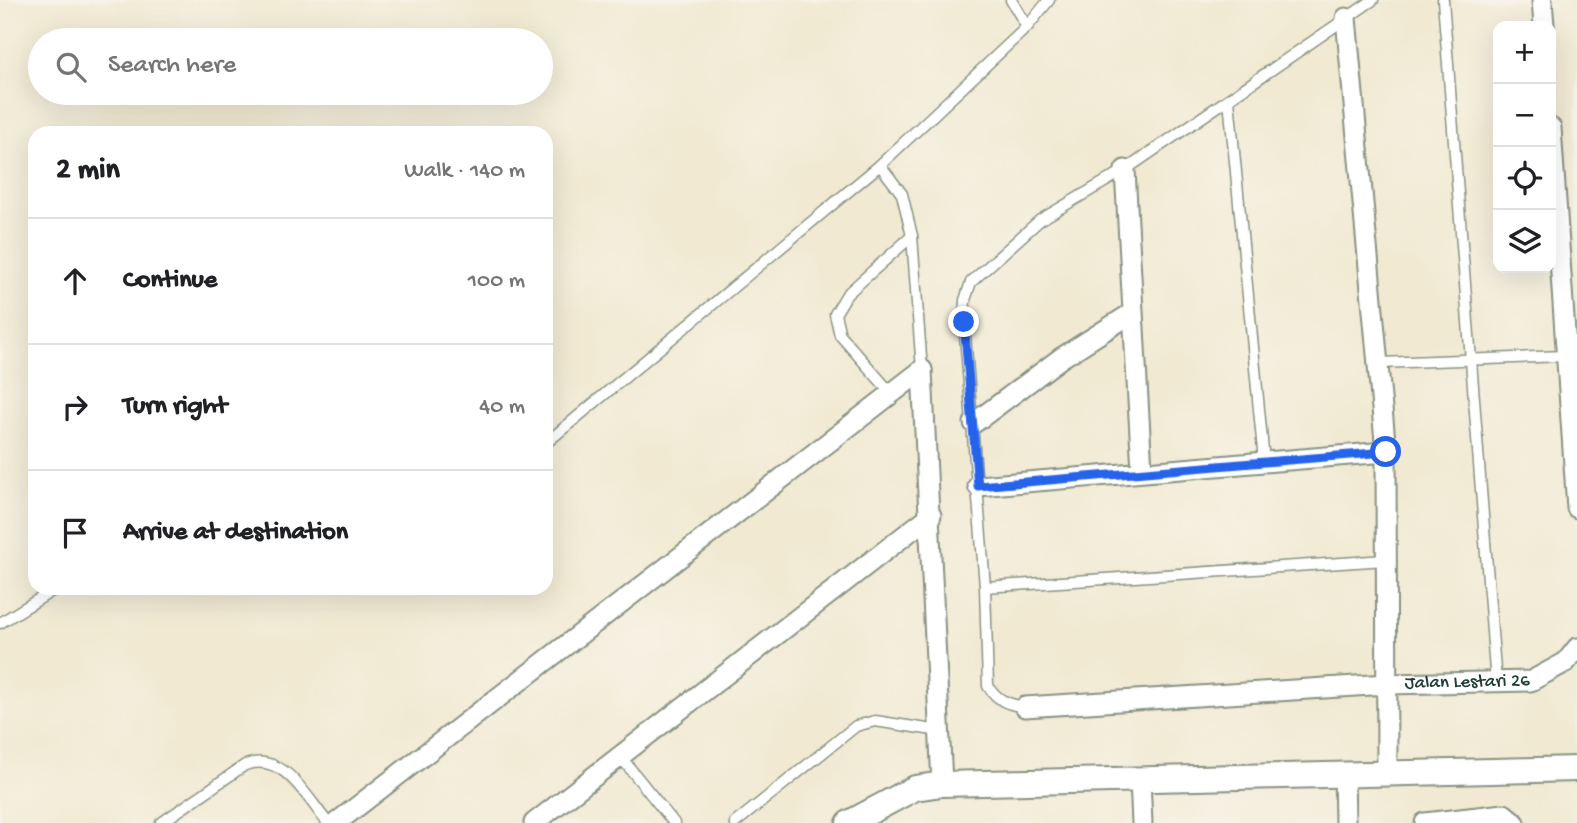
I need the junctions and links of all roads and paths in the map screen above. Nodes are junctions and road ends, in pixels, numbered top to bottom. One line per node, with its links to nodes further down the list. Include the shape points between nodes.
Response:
1 (1011, 0): 8 (lane)
2 (1049, 0): 8 (lane)
3 (1373, 0): 6 (lane)
4 (1443, 0): 16 (lane)
5 (1542, 0): 7 (street)
6 (1346, 18): 9 (lane); 17 (street)
7 (1544, 21)
8 (1027, 27): 11 (lane)
9 (1229, 100): 12 (lane); 23 (lane)
10 (1552, 147): 15 (street)
11 (880, 165): 13 (lane, via 902,194); 21 (lane)
12 (1125, 170): 14 (street); 20 (lane, via 1040,220 971,282 964,322)
13 (912, 236): 18 (lane); 19 (lane, via 847,294 835,314 840,334)
14 (1132, 313): 20 (street, via 1061,358); 24 (street)
15 (1565, 356): 16 (lane); 26 (street)
16 (1470, 358): 17 (lane); 33 (lane)
17 (1380, 362): 22 (street)
18 (922, 370): 19 (street); 27 (street)
19 (892, 394): 45 (street)
20 (974, 423): 25 (lane)
21 (553, 437)
22 (1386, 452): 23 (street); 28 (street)
23 (1264, 461): 24 (street)
24 (1142, 470): 25 (street)
25 (978, 486): 29 (lane)
26 (1577, 508)
27 (931, 515): 36 (street); 37 (street)
28 (1386, 561): 29 (lane); 34 (street)
29 (985, 587): 35 (lane, via 988,685 1006,704)
30 (45, 595): 31 (lane)
31 (0, 622)
32 (1577, 648): 33 (street, Jalan Lestari 26, via 1553,671 1531,681)
33 (1496, 683): 34 (street, Jalan Lestari 26)
34 (1387, 684): 35 (street, Jalan Lestari 26); 39 (street)
35 (1025, 707)
36 (940, 732): 42 (street); 48 (lane, via 875,721 856,726)
37 (620, 756): 46 (street); 47 (lane)
38 (1577, 769): 39 (street)
39 (1387, 772): 40 (street)
40 (1344, 773): 41 (street); 51 (street)
41 (1140, 779): 42 (street); 50 (street)
42 (942, 784): 49 (street, via 915,788)
43 (161, 823): 44 (lane, via 258,760 283,768)
44 (328, 823)
45 (336, 823)
46 (534, 823)
47 (674, 823)
48 (735, 823)
49 (849, 823)
50 (1142, 823)
51 (1345, 823)
52 (1425, 823): 53 (street, via 1504,814)
53 (1515, 823)

